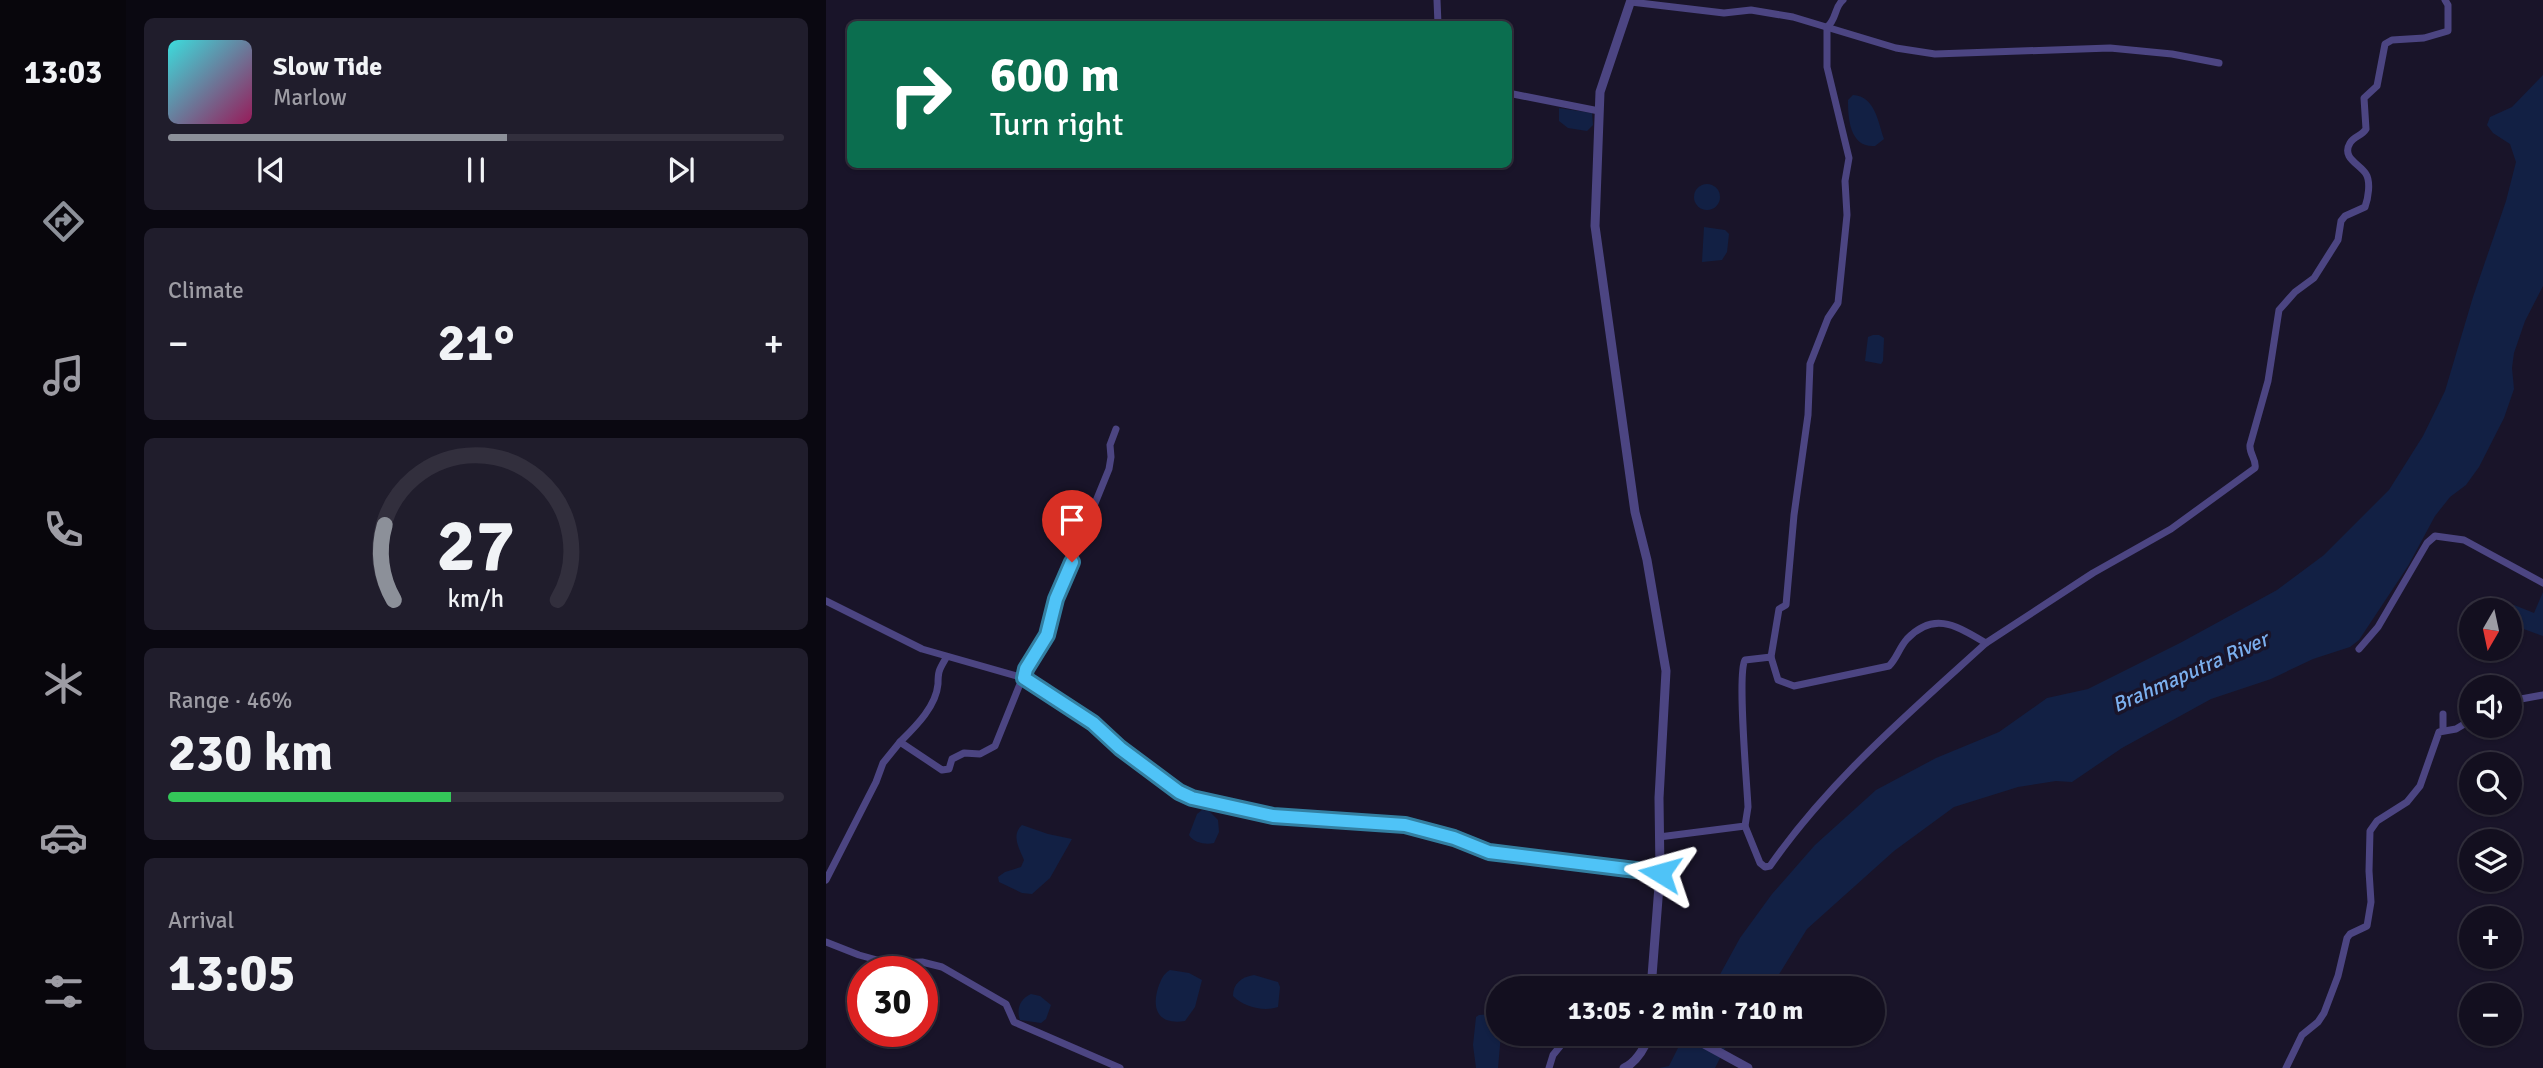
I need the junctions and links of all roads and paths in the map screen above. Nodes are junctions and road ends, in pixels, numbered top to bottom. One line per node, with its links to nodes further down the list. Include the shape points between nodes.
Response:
1 (1437, 0): 5 (street)
2 (1843, 0): 6 (street)
3 (2445, 0): 13 (street, via 2448,31 2385,44 2380,76 2364,98 2366,129 2348,146 2351,159 2366,174 2368,199 2365,207 2345,216 2338,240 2314,278 2279,310 2268,381 2250,445 2255,468 2171,529)
4 (1631, 1): 6 (street, via 1724,13 1751,10); 9 (street)
5 (1438, 21)
6 (1827, 27): 7 (street, via 1896,48 1935,54 2110,48); 15 (street, via 1827,67 1849,158 1842,277 1838,303 1810,364 1789,589 1786,605 1779,609)
7 (2219, 63)
8 (1512, 94): 9 (street)
9 (1599, 111): 25 (street, via 1595,226 1603,293 1634,512 1666,671)
10 (1116, 429): 17 (street, via 1109,469 1056,599 1047,635)
11 (2543, 583): 14 (street, via 2464,540 2435,536 2378,628)
12 (826, 601): 16 (street)
13 (1986, 643): 15 (street, via 1957,626 1934,624 1909,637 1889,666 1794,686 1778,680); 24 (street, via 1859,758 1795,830 1770,866 1760,863)
14 (2359, 649)
15 (1771, 657): 24 (street, via 1745,660 1742,666)
16 (946, 658): 17 (street); 23 (street, via 928,708)
17 (1024, 678): 23 (street, via 995,746 981,754 964,752 952,759 949,769 942,770); 26 (street, via 1192,798 1273,816 1405,825 1489,852)
18 (2543, 695): 19 (street)
19 (2522, 699)
20 (2443, 714): 22 (street)
21 (2459, 727): 22 (street)
22 (2443, 730): 37 (street, via 2414,795 2370,831 2367,926 2347,938 2324,1013 2302,1035)
23 (900, 742): 27 (street, via 883,763)
24 (1745, 826): 25 (street)
25 (1659, 837): 26 (street)
26 (1660, 873): 29 (street)
27 (826, 880)
28 (826, 942): 33 (street, via 859,956 942,967 1006,1004 1014,1022)
29 (1652, 976)
30 (1560, 1046): 34 (street)
31 (1644, 1046): 35 (street)
32 (1708, 1046): 36 (street)
33 (1120, 1068)
34 (1549, 1068)
35 (1624, 1068)
36 (1748, 1068)
37 (2286, 1068)

